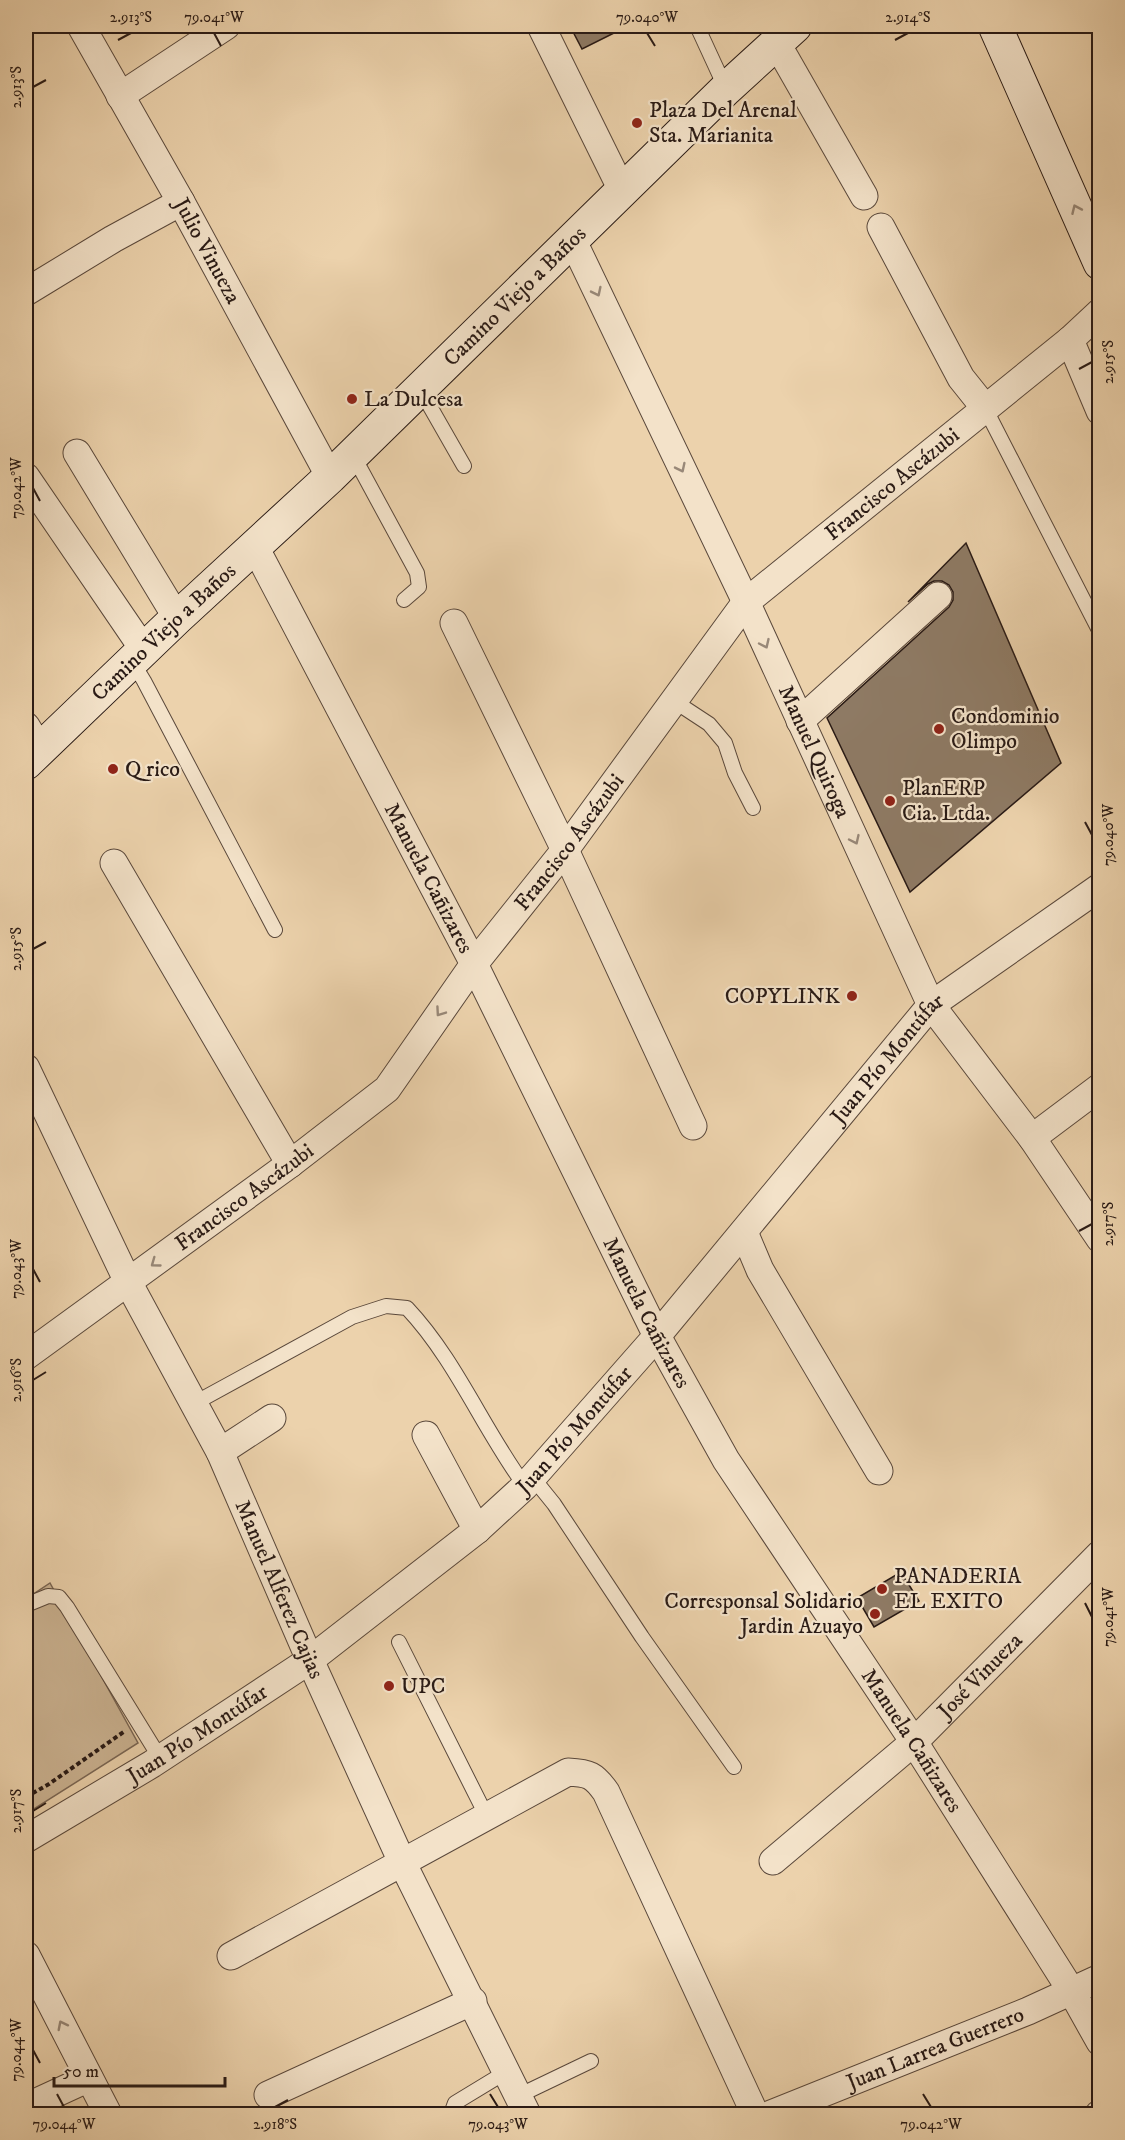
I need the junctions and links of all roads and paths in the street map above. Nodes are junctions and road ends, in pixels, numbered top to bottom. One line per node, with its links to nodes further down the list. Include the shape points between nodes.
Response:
1 (81, 26): 8 (street, Julio Vinueza)
2 (226, 26): 8 (street)
3 (541, 26): 9 (street)
4 (697, 26): 7 (lane)
5 (995, 26): 14 (street, one-way to 5)
6 (785, 34): 7 (street, Camino Viejo a Baños); 10 (street)
7 (726, 89): 9 (street, Camino Viejo a Baños)
8 (120, 96): 11 (street, Julio Vinueza)
9 (622, 190): 13 (street, Camino Viejo a Baños)
10 (864, 196)
11 (181, 202): 15 (street); 22 (street, Julio Vinueza)
12 (881, 226): 19 (street, via 962,378)
13 (572, 239): 18 (street, Camino Viejo a Baños); 28 (street, Manuel Quiroga, one-way to 28)
14 (1100, 262)
15 (26, 292)
16 (1100, 312): 17 (street, Francisco Ascázubi)
17 (1070, 340): 19 (street, Francisco Ascázubi); 20 (street)
18 (420, 389): 22 (street, Camino Viejo a Baños); 23 (lane)
19 (985, 408): 28 (street, Francisco Ascázubi); 31 (lane)
20 (1100, 411)
21 (78, 453): 29 (street)
22 (342, 466): 25 (street, Camino Viejo a Baños); 27 (lane, via 417,573 419,587)
23 (464, 466)
24 (26, 477): 32 (street)
25 (255, 547): 29 (street, Camino Viejo a Baños); 41 (street, Manuela Cañizares)
26 (938, 597): 34 (street)
27 (404, 600)
28 (746, 602): 33 (street, Francisco Ascázubi); 34 (street, Manuel Quiroga, one-way to 34)
29 (177, 618): 32 (street, Camino Viejo a Baños)
30 (454, 623): 37 (street)
31 (1100, 632)
32 (138, 655): 35 (street, Camino Viejo a Baños); 40 (lane, via 144,681)
33 (674, 700): 36 (lane, via 708,724 725,743); 37 (street, Francisco Ascázubi)
34 (800, 721): 42 (street, Manuel Quiroga, one-way to 42)
35 (30, 746)
36 (753, 808)
37 (565, 850): 41 (street, Francisco Ascázubi); 45 (street)
38 (114, 863): 47 (street)
39 (1100, 887): 42 (street, Juan Pío Montúfar)
40 (275, 930)
41 (474, 964): 47 (street, Francisco Ascázubi, one-way to 47, via 387,1089); 51 (street, Manuela Cañizares)
42 (931, 1005): 46 (street, Manuel Quiroga); 48 (street, Juan Pío Montúfar)
43 (26, 1068): 50 (street, Manuel Alferez Cajias)
44 (1100, 1086): 46 (street)
45 (693, 1126)
46 (1032, 1138): 49 (street, Manuel Quiroga)
47 (290, 1164): 50 (street, Francisco Ascázubi, one-way to 50)
48 (744, 1232): 51 (street, Juan Pío Montúfar); 57 (street, via 760,1270)
49 (1100, 1239)
50 (128, 1282): 52 (street, Francisco Ascázubi); 53 (street, Manuel Alferez Cajias)
51 (657, 1336): 58 (street, Juan Pío Montúfar); 65 (street, Manuela Cañizares, via 726,1460)
52 (26, 1356)
53 (194, 1404): 56 (street, Manuel Alferez Cajias); 58 (lane, via 352,1317 386,1306 407,1308 424,1326 505,1459)
54 (272, 1418): 56 (street)
55 (426, 1435): 59 (street)
56 (220, 1452): 63 (street, Manuel Alferez Cajias)
57 (879, 1471)
58 (529, 1482): 59 (street, Juan Pío Montúfar); 67 (lane, via 554,1504)
59 (477, 1530): 63 (street, Juan Pío Montúfar)
60 (1100, 1554): 65 (street, José Vinueza)
61 (26, 1605): 66 (lane, via 48,1596 59,1597)
62 (399, 1642): 69 (lane)
63 (310, 1660): 66 (street, Juan Pío Montúfar); 72 (street, Manuel Alferez Cajias)
64 (123, 1732): 68 (path)
65 (914, 1742): 71 (street, José Vinueza); 76 (street, Manuela Cañizares)
66 (160, 1758): 70 (street, Juan Pío Montúfar)
67 (734, 1767)
68 (26, 1797)
69 (487, 1816): 72 (street); 87 (street, via 568,1772 586,1773 597,1779)
70 (26, 1839)
71 (773, 1861)
72 (402, 1862): 74 (street); 77 (street, Manuel Alferez Cajias)
73 (26, 1955): 81 (street, one-way to 73)
74 (231, 1956)
75 (1100, 1978): 76 (street, Juan Larrea Guerrero)
76 (1072, 1992): 78 (street, Manuela Cañizares); 88 (street, Juan Larrea Guerrero)
77 (473, 2001): 80 (street, Manuel Alferez Cajias); 82 (street)
78 (1100, 2042)
79 (591, 2061): 83 (lane)
80 (506, 2072): 83 (street, Manuel Alferez Cajias); 86 (lane, via 455,2103)
81 (89, 2078): 84 (street); 85 (street)
82 (268, 2095)
83 (523, 2105)
84 (26, 2107)
85 (108, 2115)
86 (451, 2115)
87 (755, 2115)
88 (771, 2115)

